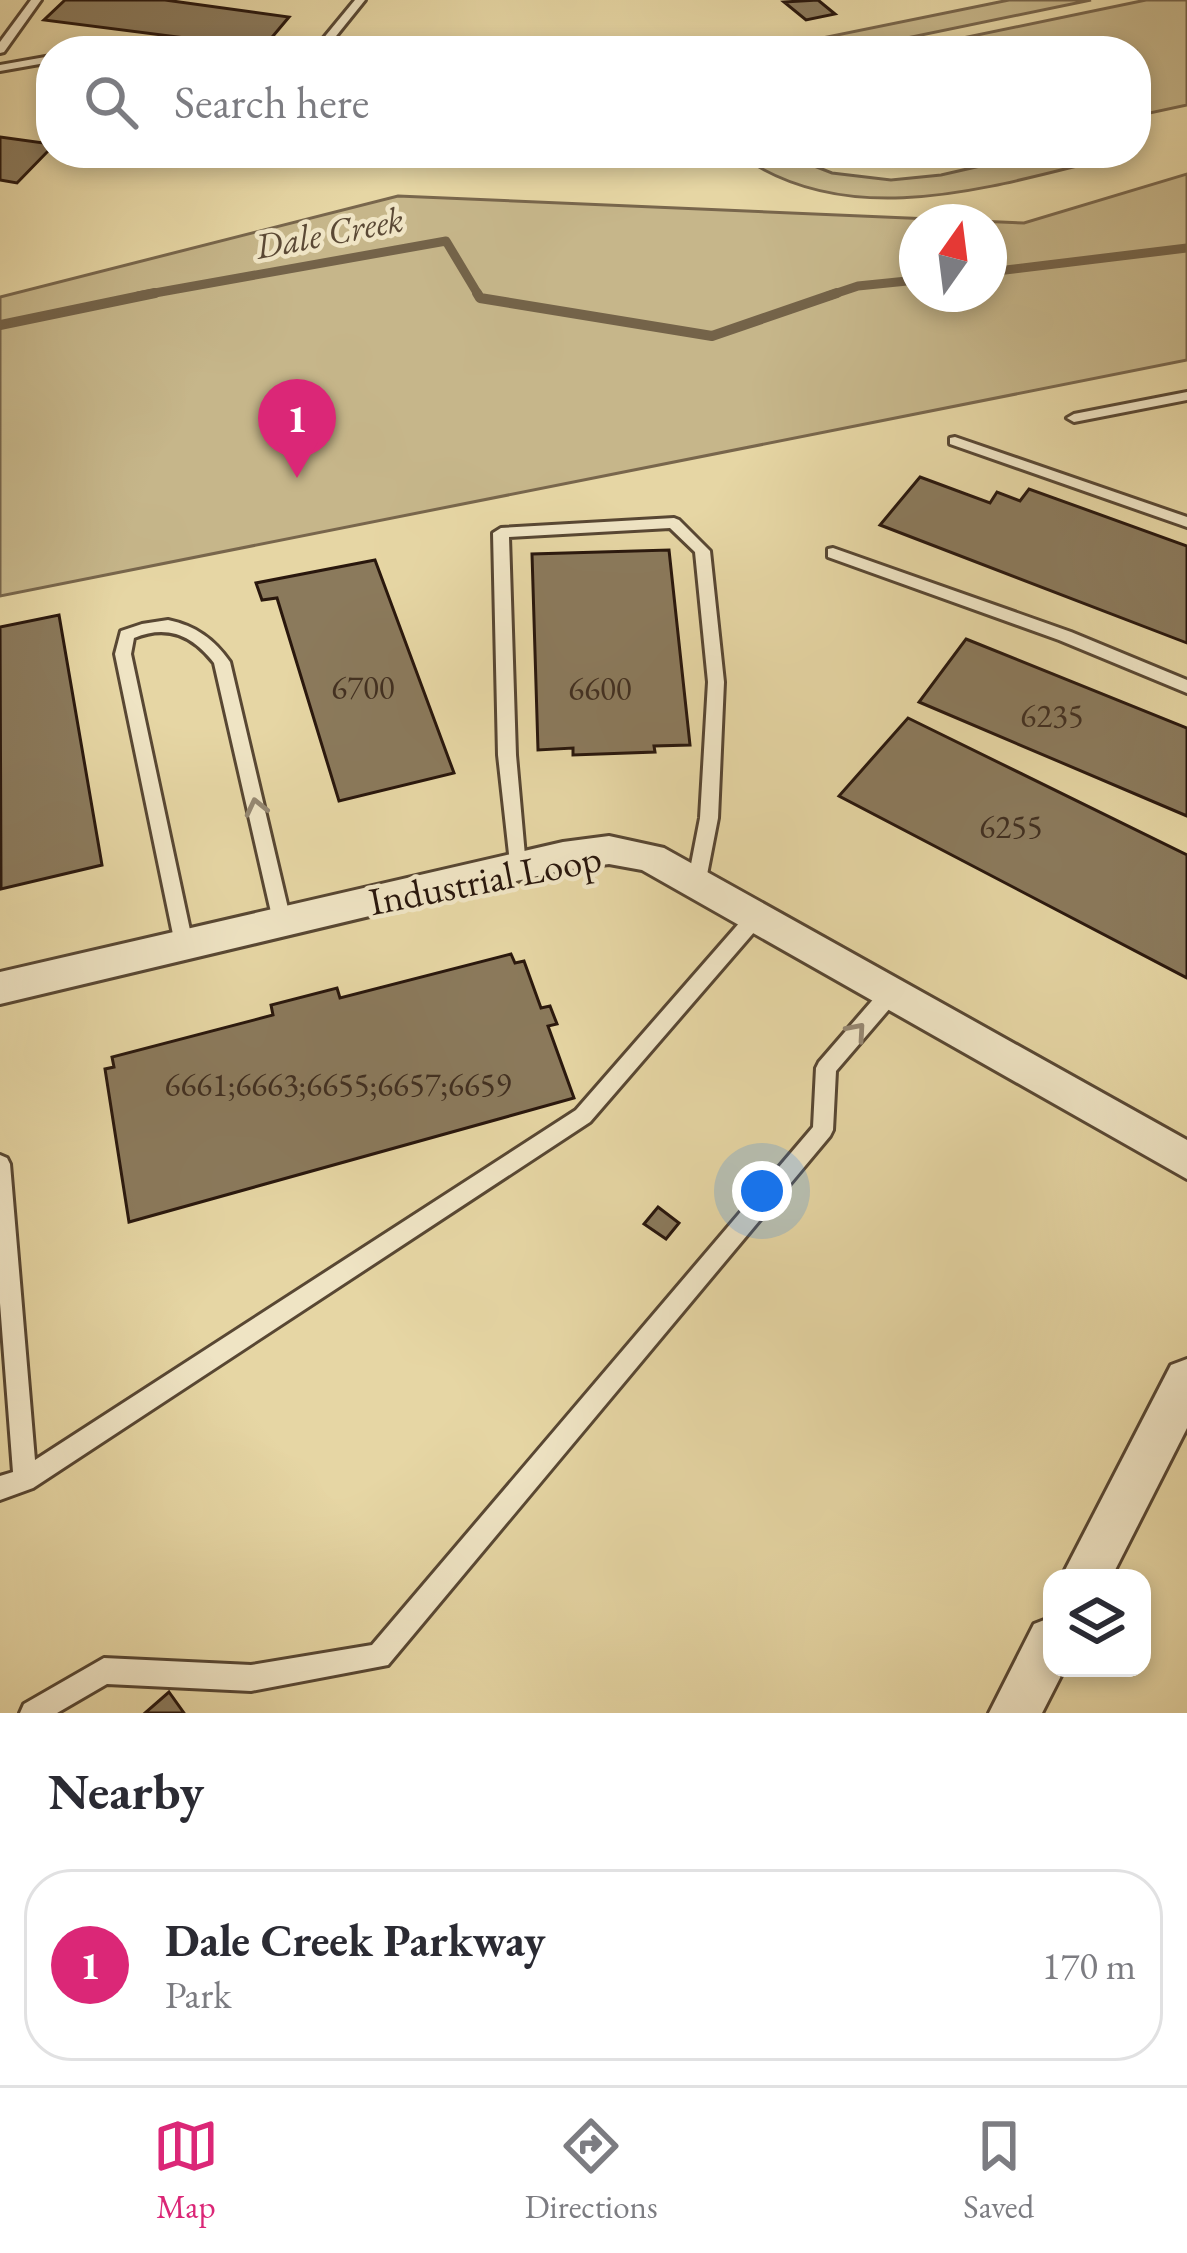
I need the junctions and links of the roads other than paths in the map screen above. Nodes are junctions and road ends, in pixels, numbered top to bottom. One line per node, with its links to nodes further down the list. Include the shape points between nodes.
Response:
1 (36, 0): 4 (lane)
2 (359, 0): 3 (lane)
3 (329, 36)
4 (0, 50)
5 (36, 62): 6 (lane)
6 (0, 68)
7 (1187, 396): 8 (lane)
8 (1074, 418)
9 (955, 441): 10 (lane)
10 (1187, 522)
11 (833, 553): 12 (lane)
12 (1187, 687)
13 (518, 867): 14 (street, Industrial Loop, via 609,850 651,857); 14 (lane, via 501,532 674,524 702,551 716,682 709,818); 16 (street, Industrial Loop)
14 (696, 885): 15 (street, Industrial Loop)
15 (755, 918): 19 (street, Industrial Loop); 23 (lane, via 583,1116)
16 (282, 921): 17 (street, Industrial Loop); 17 (lane, one-way to 17, via 223,662 191,629 151,626 123,643)
17 (184, 944): 18 (street, Industrial Loop)
18 (0, 988)
19 (890, 994): 20 (street, Industrial Loop); 27 (lane, one-way to 19, via 104,1671 251,1678 379,1656 824,1130 826,1068)
20 (1187, 1161)
21 (0, 1164): 23 (lane)
22 (1187, 1381): 25 (street)
23 (25, 1480): 24 (lane)
24 (0, 1488)
25 (1090, 1569)
26 (1043, 1659): 28 (street)
27 (33, 1713)
28 (1015, 1713)

